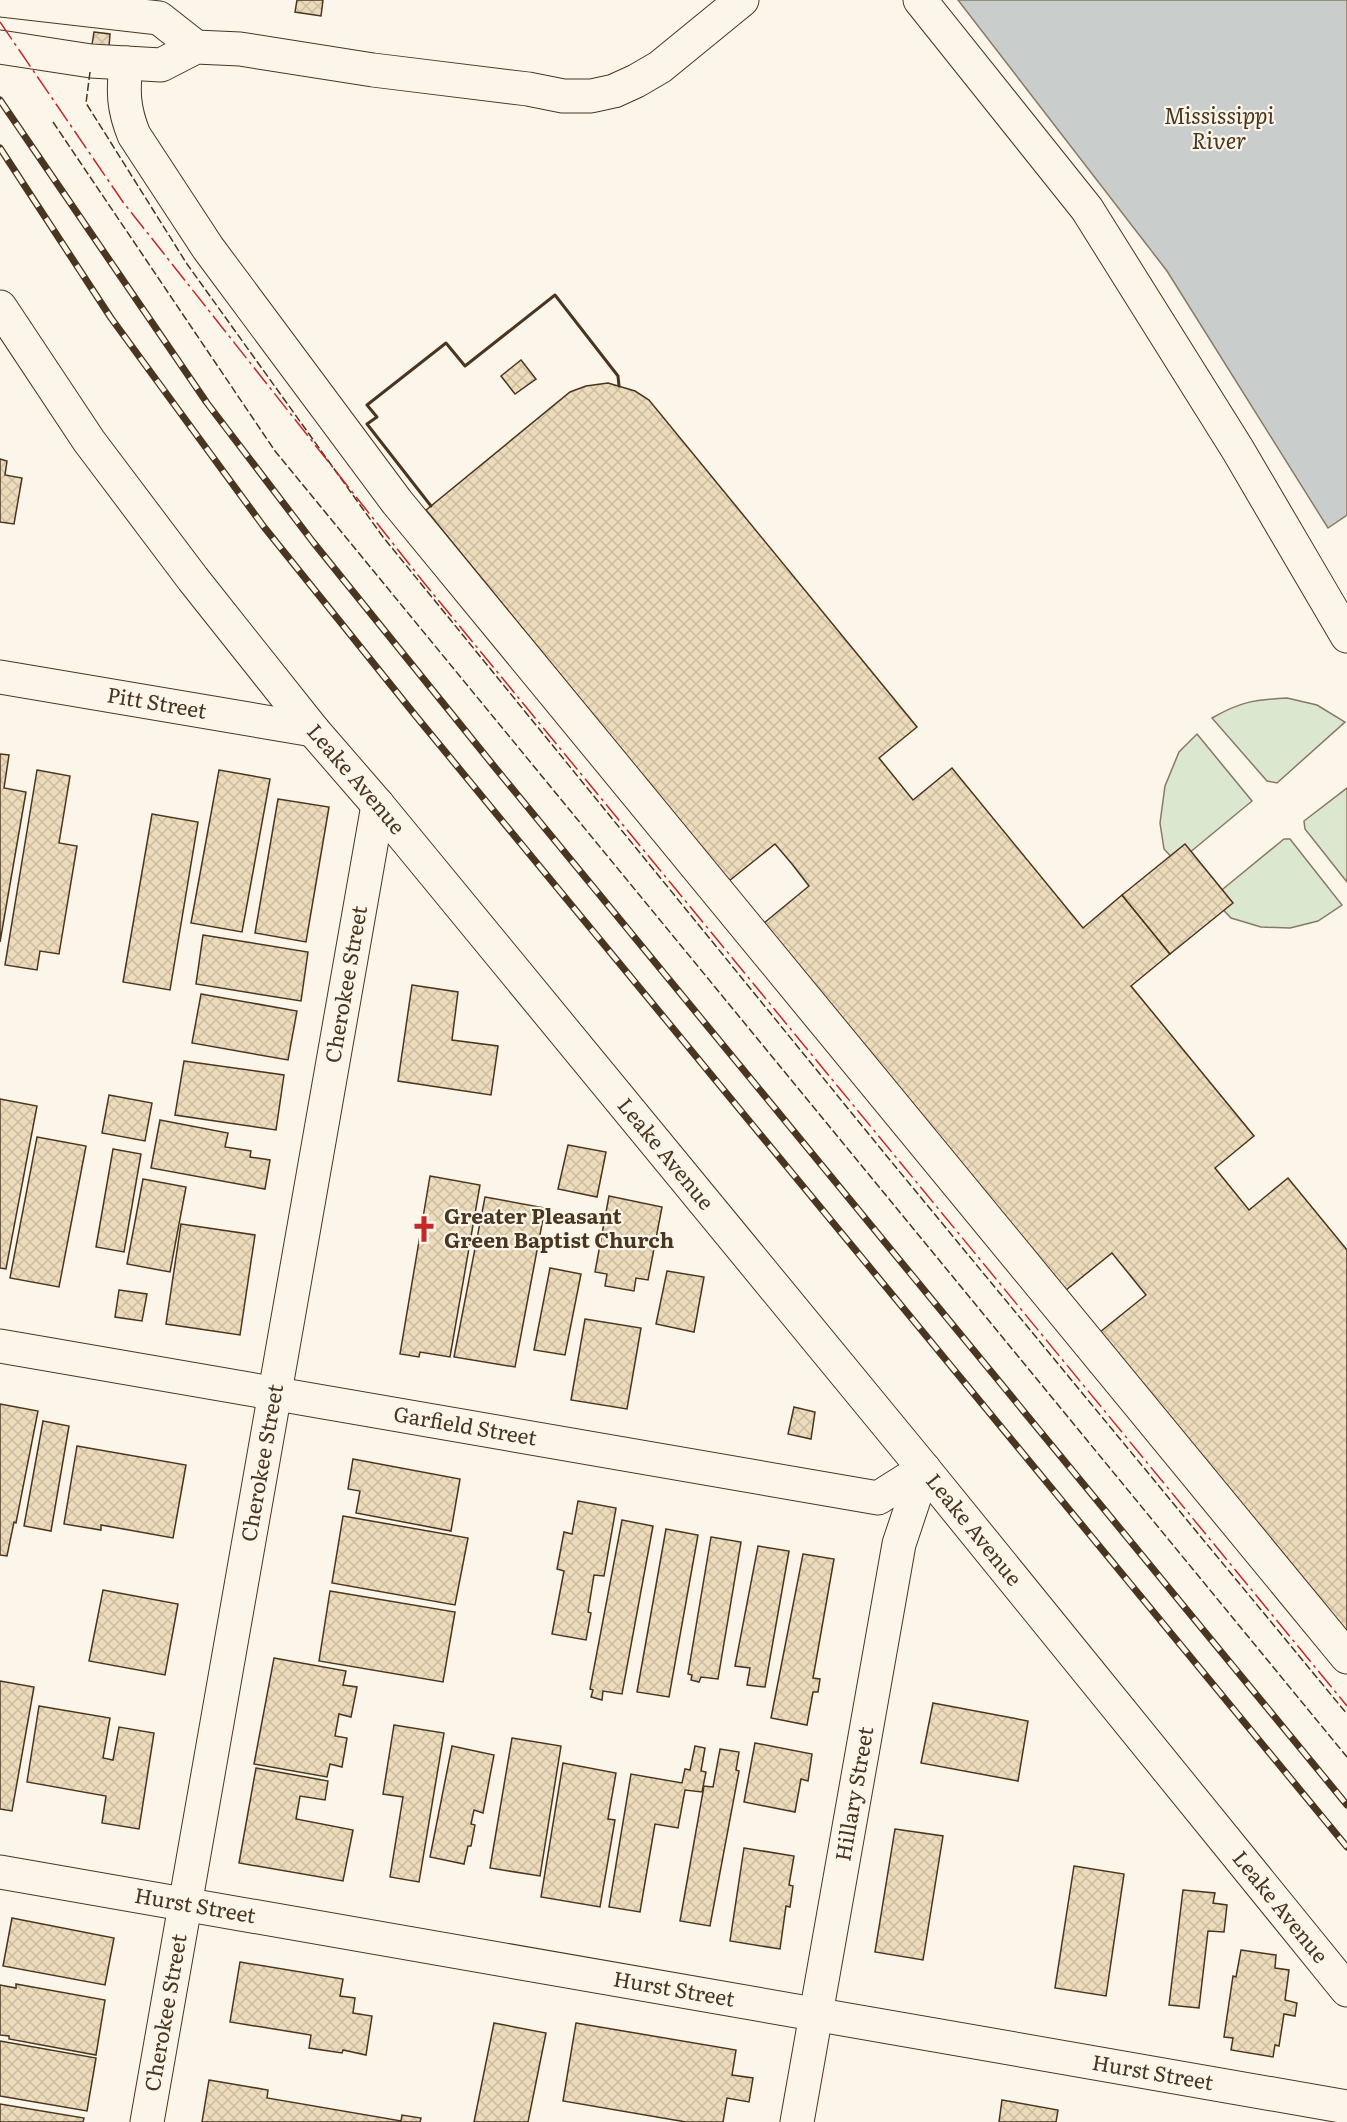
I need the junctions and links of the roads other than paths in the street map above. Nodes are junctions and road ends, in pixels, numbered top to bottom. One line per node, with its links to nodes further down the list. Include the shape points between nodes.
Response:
1 (0, 0): 5 (street, via 159,18)
2 (742, 0): 5 (street, via 660,67 614,91 591,96 563,96 240,49)
3 (920, 0): 8 (street, via 1087,209 1238,450)
4 (0, 47): 6 (street)
5 (196, 47): 6 (street, via 161,65)
6 (126, 63): 15 (street, via 123,94 134,135 208,248 398,502)
7 (0, 307): 10 (street, Leake Avenue, via 89,441)
8 (1347, 636)
9 (0, 677): 10 (street, Pitt Street)
10 (313, 730): 11 (street, Leake Avenue)
11 (378, 805): 13 (street, Cherokee Street); 14 (street, Leake Avenue)
12 (0, 1346): 13 (street, Garfield Street)
13 (275, 1394): 14 (street, Garfield Street, via 878,1498); 17 (street, Cherokee Street)
14 (924, 1468): 18 (street, Leake Avenue); 19 (street, Hillary Street, via 899,1544)
15 (1347, 1657)
16 (0, 1872): 17 (street, Hurst Street)
17 (185, 1904): 19 (street, Hurst Street); 21 (street, Cherokee Street)
18 (1347, 1990)
19 (816, 2013): 20 (street, Hurst Street); 22 (street, Hillary Street)
20 (1347, 2107)
21 (147, 2122)
22 (797, 2122)

